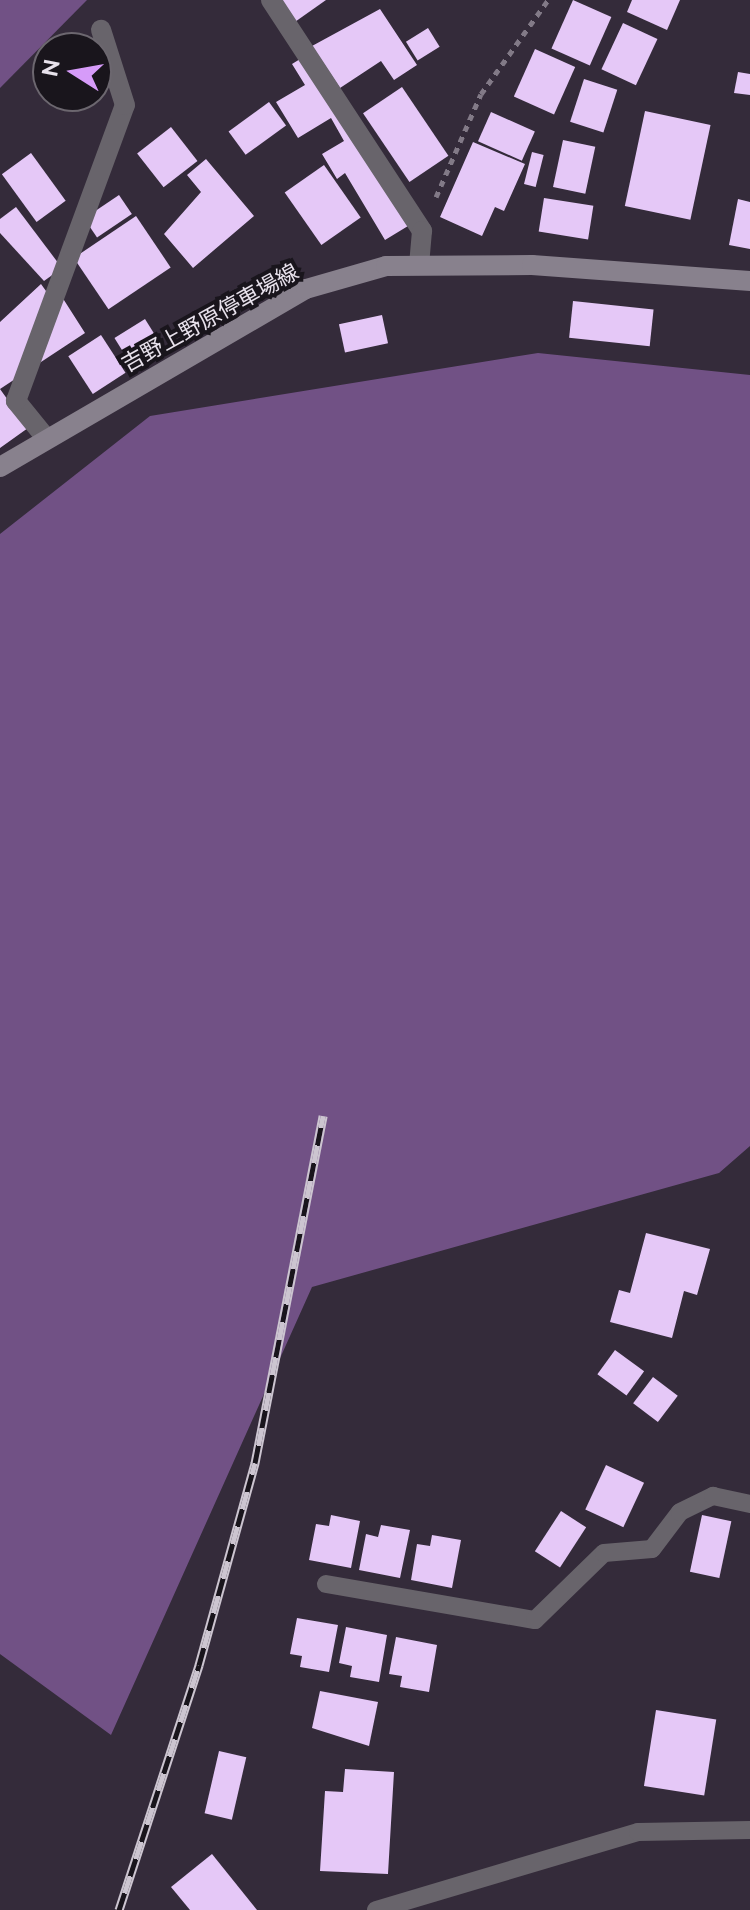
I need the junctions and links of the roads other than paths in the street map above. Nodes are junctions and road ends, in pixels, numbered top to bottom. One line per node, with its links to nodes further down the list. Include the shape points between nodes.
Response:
1 (271, 0): 3 (street, via 422,231)
2 (101, 30): 5 (street, via 125,105 16,401)
3 (419, 265): 4 (main road, 吉野上野原停車場線); 5 (main road, 吉野上野原停車場線, via 386,266 306,289)
4 (750, 281)
5 (46, 438): 6 (main road, 吉野上野原停車場線)
6 (0, 467)
7 (750, 1504): 8 (lane, via 713,1496 680,1512 652,1549 604,1553 535,1620)
8 (326, 1584)
9 (750, 1830): 10 (lane, via 638,1832)
10 (376, 1910)

